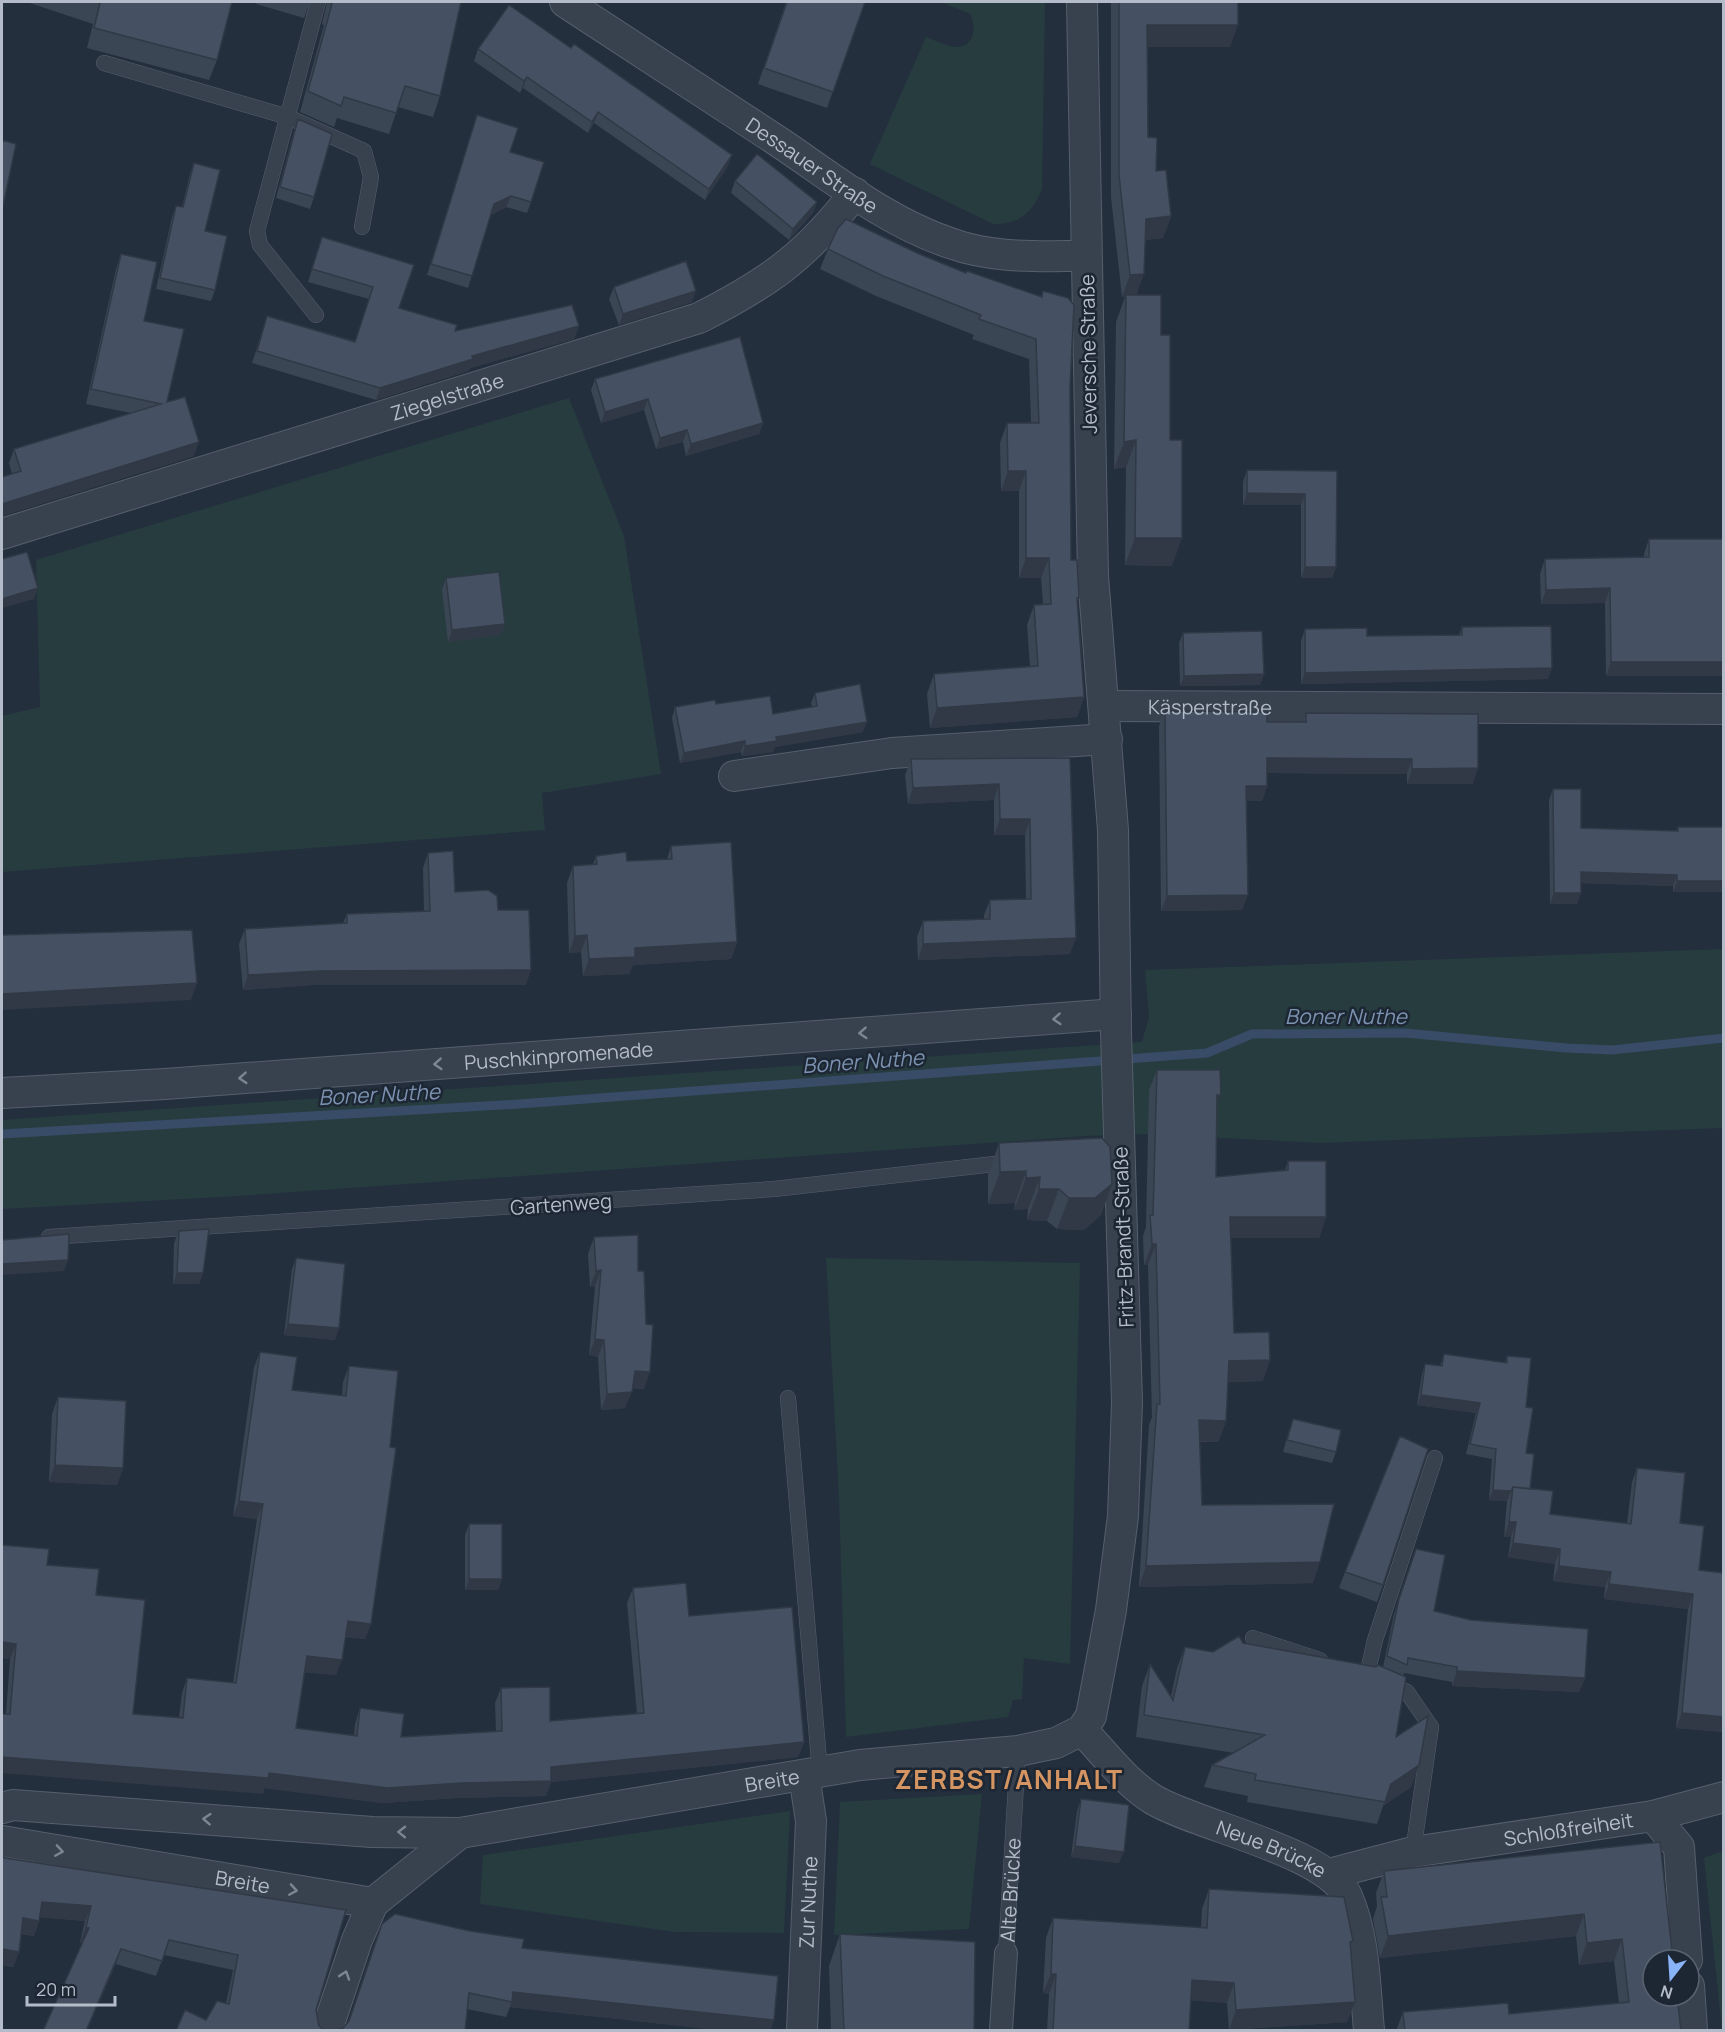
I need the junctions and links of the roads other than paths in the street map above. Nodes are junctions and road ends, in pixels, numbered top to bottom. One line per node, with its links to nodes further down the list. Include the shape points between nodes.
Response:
1 (318, 2): 5 (lane)
2 (565, 2): 6 (street, Dessauer Straße)
3 (1082, 2): 8 (street, Jeversche Straße)
4 (104, 63): 5 (lane)
5 (288, 117): 7 (lane, via 364,151 371,177); 9 (lane, via 257,231 260,245)
6 (855, 193): 8 (street, Dessauer Straße, via 912,227 967,248 1019,256); 10 (street, Ziegelstraße, via 826,230 776,275 699,318)
7 (362, 227)
8 (1085, 256): 11 (street, Jeversche Straße, via 1093,576)
9 (316, 315)
10 (2, 534)
11 (1104, 706): 12 (street, Käsperstraße); 13 (street)
12 (1724, 709)
13 (1107, 738): 14 (street, via 892,753); 15 (street, Fritz-Brandt-Straße, via 1113,830)
14 (734, 776)
15 (1116, 1023): 16 (street, Puschkinpromenade, one-way to 16); 23 (street, Fritz-Brandt-Straße, via 1117,1077 1110,1156 1127,1402 1123,1516 1112,1610 1091,1716)
16 (2, 1093)
17 (1031, 1161): 18 (lane, Gartenweg, via 973,1164 774,1189)
18 (34, 1238)
19 (788, 1398): 25 (lane)
20 (1435, 1458): 31 (lane, via 1361,1673 1407,1692 1431,1727)
21 (1252, 1638): 22 (lane)
22 (1336, 1665)
23 (1082, 1730): 24 (street, Breite, via 1056,1743); 32 (street, Neue Brücke, via 1152,1799 1304,1860)
24 (1018, 1751): 25 (street, Breite); 35 (lane, Alte Brücke)
25 (812, 1773): 29 (street, Breite); 38 (street, Zur Nuthe)
26 (1724, 1797): 28 (street, Schloßfreiheit)
27 (2, 1808): 29 (street, Breite, one-way to 27, via 372,1832 13,1805)
28 (1653, 1816): 31 (street, Schloßfreiheit); 34 (street, via 1678,1847)
29 (460, 1833): 33 (street, Breite)
30 (2, 1841): 33 (street, Breite, one-way to 33)
31 (1413, 1852): 32 (street, Schloßfreiheit)
32 (1329, 1874): 40 (street, Neue Brücke, via 1346,1894 1354,1917)
33 (373, 1903): 37 (street, one-way to 33)
34 (1686, 1948)
35 (1006, 1953): 39 (street, Alte Brücke)
36 (1690, 2008): 41 (street)
37 (327, 2031)
38 (802, 2031)
39 (1001, 2031)
40 (1370, 2031)
41 (1692, 2031)

